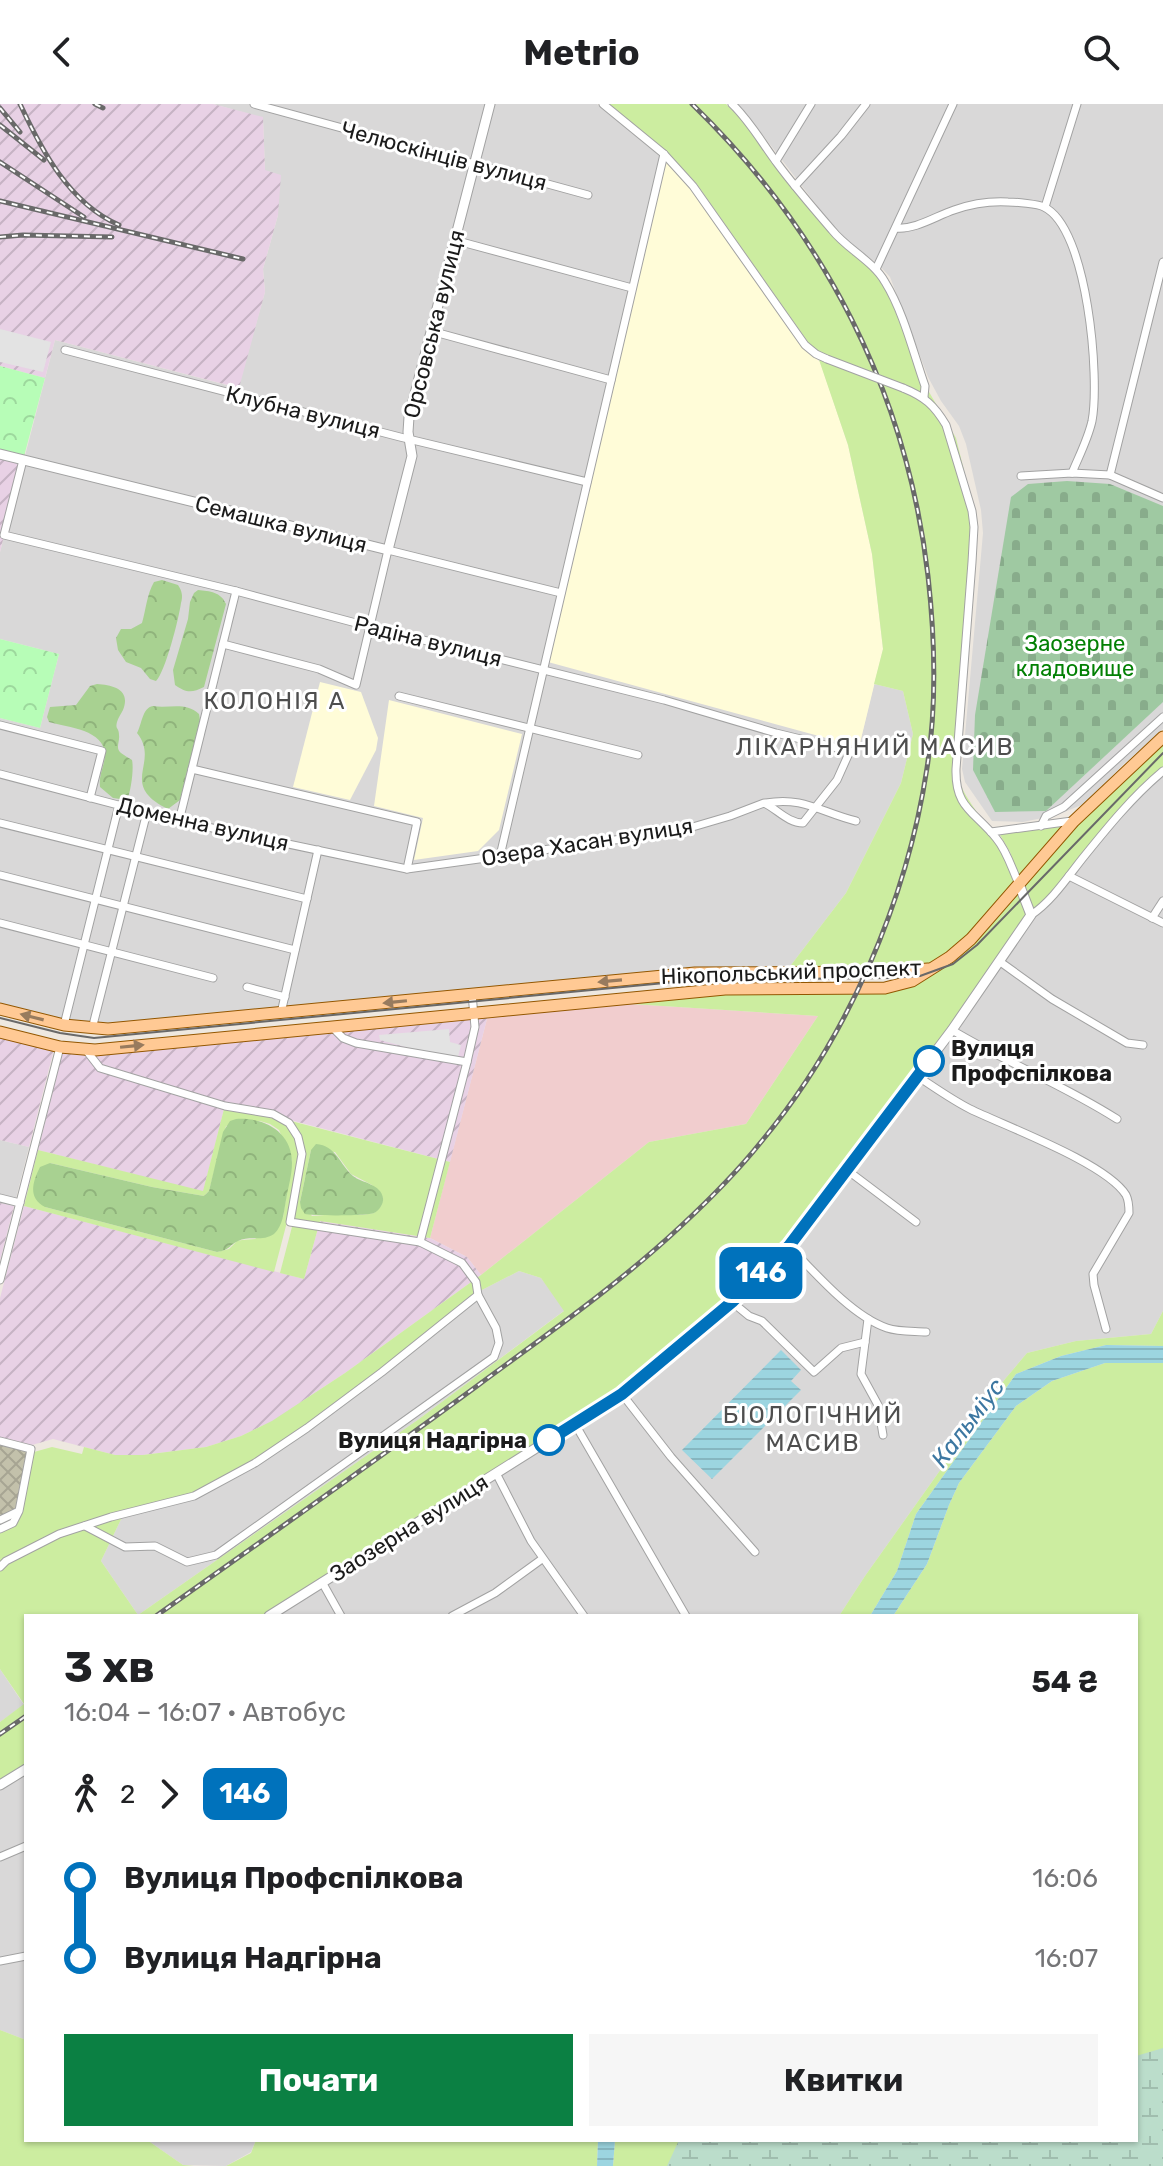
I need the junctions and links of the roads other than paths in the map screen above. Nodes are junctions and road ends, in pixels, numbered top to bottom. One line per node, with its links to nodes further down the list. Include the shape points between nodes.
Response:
1 (254, 104): 11 (street, Челюскінців вулиця)
2 (490, 104): 11 (street, Орсовська вулиця)
3 (603, 104): 9 (street)
4 (732, 104): 10 (street)
5 (811, 104): 10 (street)
6 (866, 104): 12 (street)
7 (953, 104): 15 (street)
8 (1077, 104): 14 (street)
9 (664, 154): 19 (street); 23 (street, bridge, via 693,186 805,345 827,359)
10 (776, 161): 12 (street)
11 (474, 163): 13 (street, Челюскінців вулиця); 16 (street, Орсовська вулиця)
12 (795, 186): 18 (street, via 847,247)
13 (588, 195)
14 (1045, 207): 15 (street, via 980,203); 27 (street, via 1070,238 1088,309 1094,404)
15 (896, 228): 18 (street)
16 (454, 240): 19 (street); 20 (street, Орсовська вулиця)
17 (1163, 262): 28 (street)
18 (876, 269): 23 (street, via 898,310 925,386)
19 (632, 288): 22 (street)
20 (431, 331): 22 (street); 24 (street, Орсовська вулиця, via 409,417)
21 (65, 350): 24 (street, Клубна вулиця)
22 (611, 380): 30 (street)
23 (924, 397): 57 (street, via 946,425 972,511 956,779 964,805)
24 (409, 439): 30 (street, Клубна вулиця); 32 (street, Орсовська вулиця, via 412,456)
25 (0, 454): 26 (street, Семашка вулиця)
26 (23, 460): 32 (street, Семашка вулиця); 33 (street, Радіна вулиця, via 4,535)
27 (1072, 473): 28 (street); 29 (street)
28 (1110, 475): 31 (street)
29 (1021, 476)
30 (587, 482): 34 (street)
31 (1163, 498)
32 (388, 550): 34 (street, Семашка вулиця); 35 (street, Орсовська вулиця)
33 (236, 591): 35 (street, Радіна вулиця); 36 (street)
34 (561, 593): 37 (street)
35 (371, 627): 36 (street, Орсовська вулиця, via 356,685 319,669); 37 (street, Радіна вулиця)
36 (223, 644): 44 (street)
37 (543, 669): 41 (street); 50 (street, Радіна вулиця, via 850,751 837,780)
38 (399, 696): 41 (street)
39 (1163, 717): 56 (street, via 1064,807 1046,816)
40 (0, 725): 47 (street, via 102,751)
41 (530, 728): 43 (street); 60 (street)
42 (1163, 737): 54 (main road)
43 (638, 755)
44 (192, 769): 52 (street); 62 (street, via 417,822)
45 (1163, 771): 64 (street, Заозерна вулиця, via 1119,814)
46 (0, 774): 47 (street, Доменна вулиця)
47 (90, 798): 49 (street, Доменна вулиця)
48 (764, 803): 50 (street, Озера Хасан вулиця, via 785,800); 50 (street, via 797,823 807,820); 60 (street, Озера Хасан вулиця, via 679,831)
49 (119, 805): 51 (street, Доменна вулиця); 58 (street)
50 (815, 807): 53 (street, Озера Хасан вулиця)
51 (147, 812): 52 (street, Доменна вулиця); 61 (street)
52 (179, 821): 59 (street, Доменна вулиця)
53 (856, 821)
54 (1074, 821): 56 (street); 65 (main road)
55 (0, 823): 58 (street)
56 (1041, 826): 57 (street)
57 (991, 832): 65 (street)
58 (108, 850): 61 (street); 66 (street)
59 (318, 850): 62 (street, Доменна вулиця); 67 (street)
60 (500, 856): 62 (street, Озера Хасан вулиця)
61 (136, 857): 67 (street); 69 (street)
62 (407, 869)
63 (0, 875): 66 (street)
64 (1069, 876): 70 (street, Заозерна вулиця); 71 (street)
65 (1019, 884): 70 (street); 78 (main road, via 971,939)
66 (95, 899): 69 (street); 74 (street)
67 (307, 899): 75 (street)
68 (1163, 901): 71 (street)
69 (123, 906): 75 (street); 76 (street)
70 (1031, 915): 77 (street, Заозерна вулиця)
71 (1152, 918): 73 (street)
72 (0, 923): 74 (street)
73 (1163, 923)
74 (84, 944): 76 (street); 86 (street)
75 (295, 950): 82 (street)
76 (112, 951): 79 (street); 88 (street)
77 (999, 961): 89 (street, Заозерна вулиця); 92 (street, via 1127,1043)
78 (933, 968): 81 (main road, Нікопольський проспект, one-way to 81, via 695,973); 85 (main road, Нікопольський проспект, via 885,988 725,989)
79 (213, 978)
80 (247, 987): 82 (street)
81 (472, 994): 84 (main road, Нікопольський проспект, one-way to 84); 85 (street)
82 (285, 997): 84 (street)
83 (0, 1009): 86 (main road, Нікопольський проспект, one-way to 83)
84 (281, 1013): 88 (main road, Нікопольський проспект); 91 (main road)
85 (474, 1013): 87 (main road, Нікопольський проспект); 95 (street)
86 (64, 1025): 88 (main road, Нікопольський проспект)
87 (333, 1027): 91 (main road, Нікопольський проспект); 95 (street, via 356,1043)
88 (92, 1029)
89 (952, 1030): 96 (street, Заозерна вулиця); 97 (street)
90 (0, 1032): 93 (main road, Нікопольський проспект)
91 (277, 1032): 94 (main road, Нікопольський проспект, one-way to 91)
92 (1143, 1045)
93 (60, 1047): 94 (main road, Нікопольський проспект); 100 (street)
94 (86, 1050): 102 (street, via 100,1068 225,1106 273,1114 289,1123 302,1154 290,1222)
95 (467, 1062): 102 (street)
96 (917, 1076): 98 (street, Заозерна вулиця); 108 (street, via 966,1107 1076,1158 1124,1193 1129,1213 1093,1274)
97 (1117, 1119)
98 (847, 1170): 101 (street); 103 (street, Заозерна вулиця)
99 (0, 1198): 100 (street)
100 (20, 1203): 104 (street)
101 (916, 1222)
102 (420, 1242): 105 (street, via 462,1263 476,1282)
103 (789, 1246): 106 (street, Заозерна вулиця); 107 (street)
104 (0, 1280)
105 (478, 1295): 118 (street, via 255,1463 194,1496); 118 (street, via 496,1328 499,1343 494,1357 216,1555 187,1562 155,1546 125,1547)
106 (732, 1302): 110 (street, via 762,1321 814,1372 841,1348); 111 (street, Заозерна вулиця)
107 (868, 1319): 109 (street, via 890,1330); 110 (street)
108 (1106, 1329)
109 (926, 1332)
110 (865, 1342): 113 (street, via 861,1374 878,1405)
111 (622, 1394): 112 (street, Заозерна вулиця); 120 (street)
112 (575, 1424): 115 (street, Заозерна вулиця); 128 (street)
113 (883, 1435)
114 (0, 1441): 116 (street, via 31,1449)
115 (496, 1473): 121 (street); 123 (street, Заозерна вулиця)
116 (19, 1511): 117 (street); 119 (street, via 13,1523)
117 (0, 1520)
118 (85, 1526): 122 (street)
119 (0, 1529)
120 (755, 1552)
121 (542, 1559): 126 (street); 127 (street)
122 (2, 1563)
123 (322, 1582): 124 (street, Заозерна вулиця); 125 (street)
124 (272, 1614)
125 (340, 1614)
126 (456, 1614)
127 (583, 1614)
128 (685, 1614)
129 (24, 1770): 130 (street)
130 (0, 1785)
131 (24, 1847): 132 (street)
132 (0, 1857)
133 (24, 1956): 134 (street)
134 (0, 1961)

